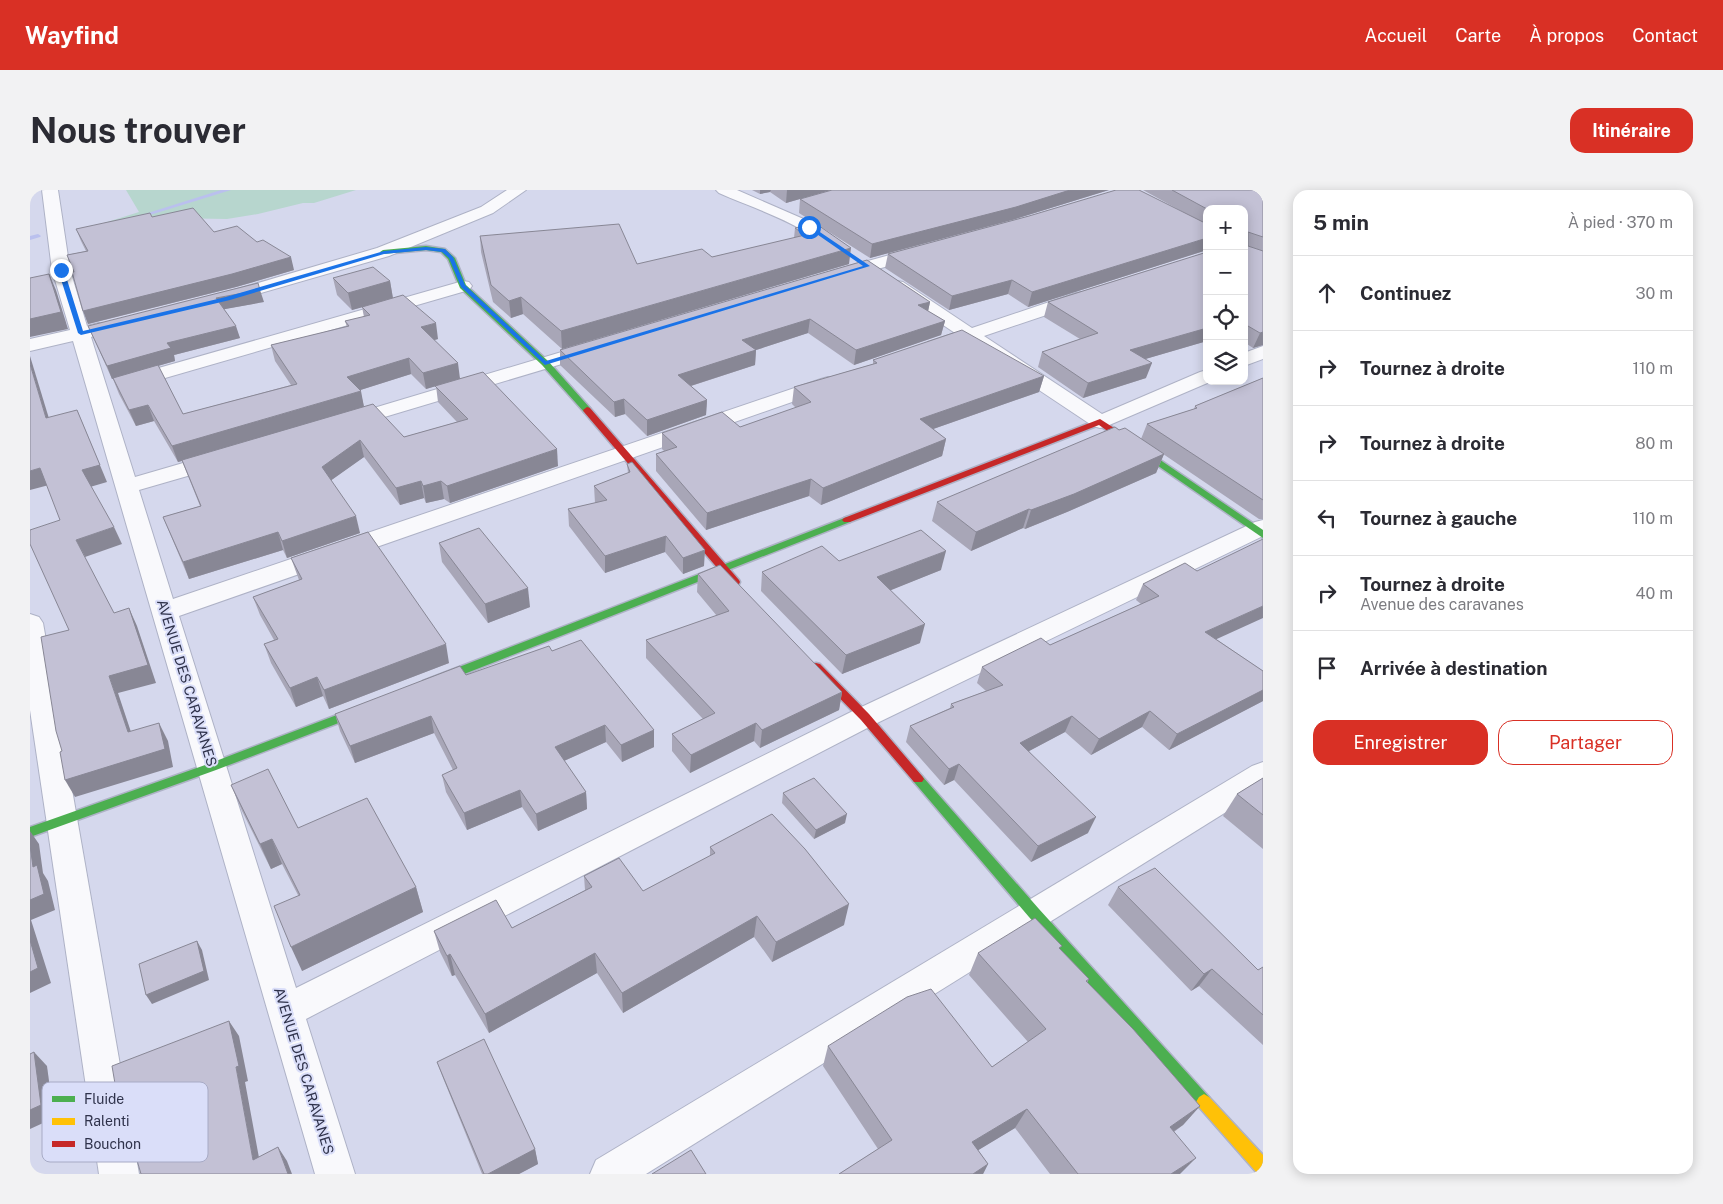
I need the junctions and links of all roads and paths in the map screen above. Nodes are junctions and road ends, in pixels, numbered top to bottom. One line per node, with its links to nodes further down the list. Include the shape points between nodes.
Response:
1 (50, 190): 14 (street, AVENUE DES CARAVANES, via 61,270)
2 (518, 190): 7 (street, via 478,213)
3 (724, 190): 5 (street)
4 (796, 206): 5 (street)
5 (777, 212): 8 (street, via 809,227)
6 (934, 248): 8 (street)
7 (384, 252): 10 (street, via 426,248 443,250 451,258); 12 (street)
8 (867, 266): 9 (street); 15 (street)
9 (820, 280)
10 (463, 286): 21 (street); 24 (street)
11 (1096, 292): 15 (street)
12 (210, 303)
13 (118, 324): 14 (street)
14 (81, 333): 17 (street); 24 (street, AVENUE DES CARAVANES)
15 (968, 334): 19 (street); 25 (street)
16 (611, 343): 21 (street)
17 (30, 345)
18 (1263, 352): 20 (street)
19 (912, 354)
20 (1248, 358)
21 (545, 363): 26 (street); 28 (street)
22 (848, 376): 28 (street)
23 (1203, 378): 25 (street)
24 (99, 391): 29 (street, AVENUE DES CARAVANES)
25 (1100, 422): 30 (street); 31 (street)
26 (327, 428)
27 (241, 453): 29 (street)
28 (626, 453): 31 (street); 33 (street)
29 (128, 486): 33 (street, AVENUE DES CARAVANES)
30 (1260, 531): 38 (street)
31 (723, 570): 32 (street); 36 (street)
32 (743, 590)
33 (165, 611): 39 (street, AVENUE DES CARAVANES)
34 (30, 623): 41 (street)
35 (811, 661): 38 (street)
36 (416, 688)
37 (379, 703): 39 (street)
38 (865, 717): 43 (street); 44 (street)
39 (212, 767): 41 (street); 44 (street, AVENUE DES CARAVANES)
40 (1263, 774): 43 (street)
41 (62, 820): 42 (street); 45 (street)
42 (30, 832)
43 (1034, 913): 46 (street); 48 (street)
44 (286, 1011): 47 (street, AVENUE DES CARAVANES)
45 (104, 1082)
46 (1263, 1167)
47 (335, 1174)
48 (610, 1174)

